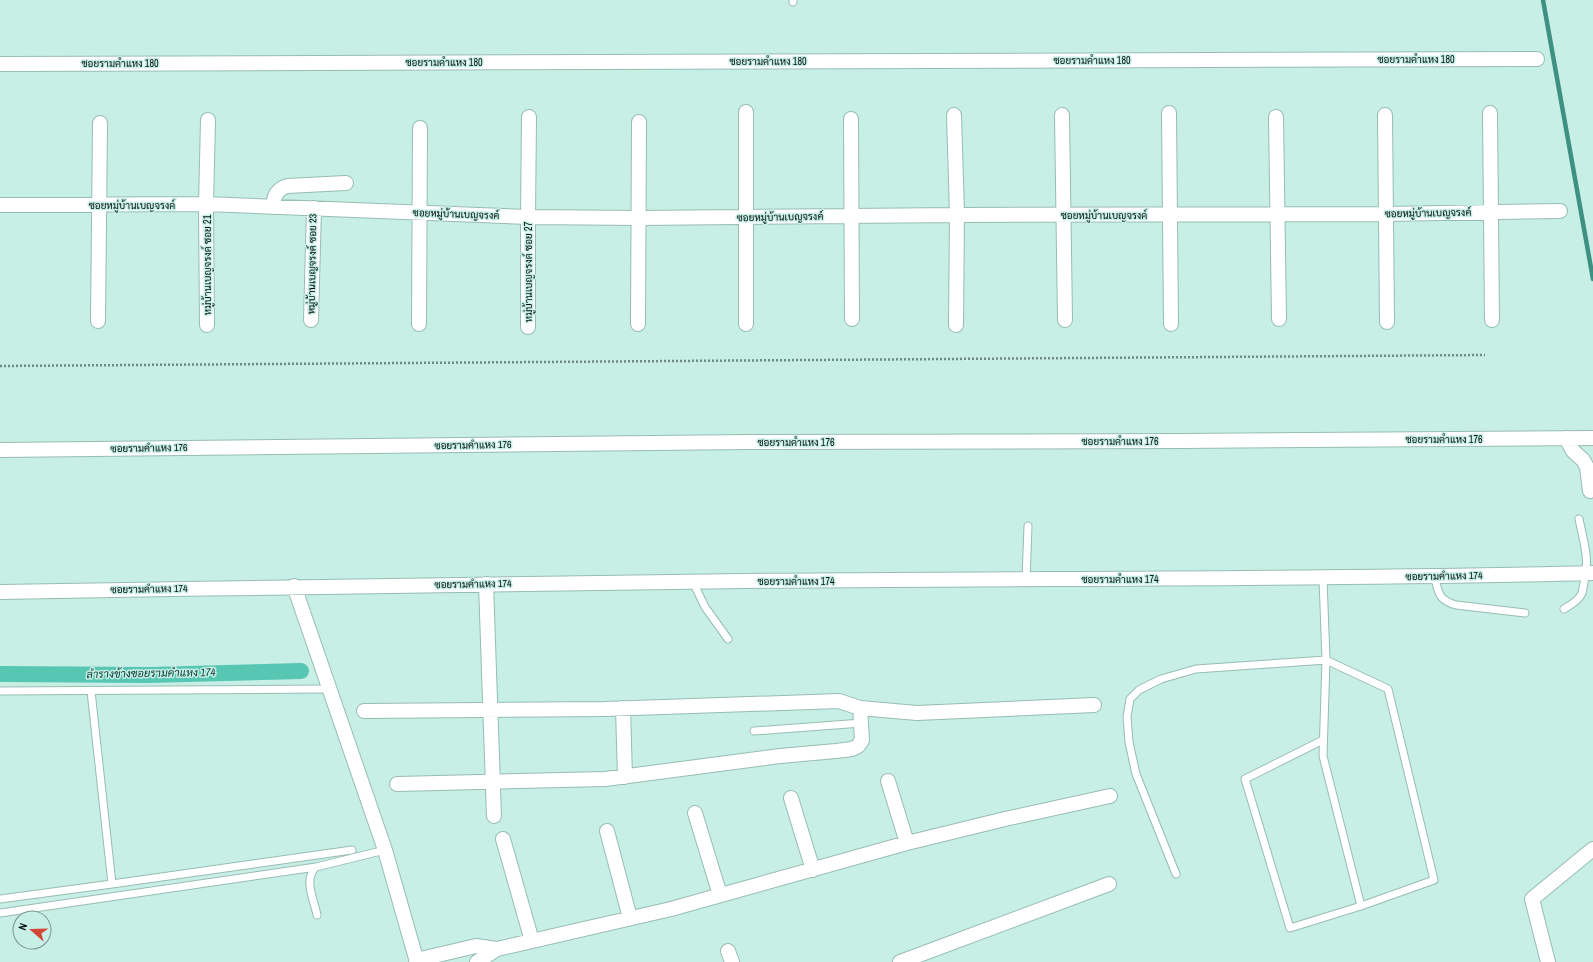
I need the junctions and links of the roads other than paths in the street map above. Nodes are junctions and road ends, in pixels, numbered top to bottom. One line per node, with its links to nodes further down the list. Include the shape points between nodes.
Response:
1 (1537, 59): 2 (street, ซอยรามคำแหง 180)
2 (0, 64)
3 (746, 112): 32 (street)
4 (1169, 113): 25 (street)
5 (1490, 113): 23 (street)
6 (954, 115): 27 (street)
7 (1062, 115): 30 (street)
8 (1385, 115): 26 (street)
9 (529, 117): 31 (street, หมู่บ้านเบญจรงค์ ซอย 27)
10 (1276, 117): 28 (street)
11 (851, 119): 29 (street)
12 (208, 120): 17 (street, หมู่บ้านเบญจรงค์ ซอย 21)
13 (639, 122): 33 (street)
14 (100, 123): 19 (street)
15 (420, 128): 24 (street)
16 (346, 183): 20 (street, via 287,186 276,193)
17 (206, 204): 19 (street, ซอยหมู่บ้านเบญจรงค์); 20 (street, ซอยหมู่บ้านเบญจรงค์); 45 (street, หมู่บ้านเบญจรงค์ ซอย 21)
18 (0, 205): 19 (street, ซอยหมู่บ้านเบญจรงค์)
19 (100, 205): 39 (street)
20 (274, 206): 21 (street, ซอยหมู่บ้านเบญจรงค์)
21 (314, 208): 24 (street, ซอยหมู่บ้านเบญจรงค์); 36 (street, หมู่บ้านเบญจรงค์ ซอย 23)
22 (1560, 211): 23 (street, ซอยหมู่บ้านเบญจรงค์)
23 (1490, 212): 26 (street, ซอยหมู่บ้านเบญจรงค์); 38 (street)
24 (418, 213): 31 (street, ซอยหมู่บ้านเบญจรงค์); 41 (street)
25 (1170, 214): 28 (street, ซอยหมู่บ้านเบญจรงค์); 30 (street, ซอยหมู่บ้านเบญจรงค์); 44 (street)
26 (1386, 214): 28 (street, ซอยหมู่บ้านเบญจรงค์); 40 (street)
27 (957, 215): 29 (street, ซอยหมู่บ้านเบญจรงค์); 30 (street, ซอยหมู่บ้านเบญจรงค์); 46 (street)
28 (1277, 215): 34 (street)
29 (851, 216): 32 (street, ซอยหมู่บ้านเบญจรงค์); 35 (street)
30 (1062, 216): 37 (street)
31 (528, 217): 33 (street, ซอยหมู่บ้านเบญจรงค์); 47 (street, หมู่บ้านเบญจรงค์ ซอย 27)
32 (745, 217): 33 (street, ซอยหมู่บ้านเบญจรงค์); 43 (street)
33 (640, 218): 42 (street)
34 (1279, 318)
35 (852, 319)
36 (311, 320)
37 (1065, 320)
38 (1492, 320)
39 (98, 321)
40 (1387, 322)
41 (419, 324)
42 (638, 324)
43 (746, 324)
44 (1171, 324)
45 (207, 325)
46 (956, 325)
47 (528, 327)
48 (1566, 438): 49 (street, ซอยรามคำแหง 176); 50 (street, ซอยรามคำแหง 176, via 749,442); 51 (street, via 1587,467)
49 (1593, 438)
50 (0, 450)
51 (1590, 491)
52 (1579, 520): 54 (lane)
53 (1028, 526): 57 (lane)
54 (1590, 574): 55 (street, ซอยรามคำแหง 174); 62 (lane, via 1582,594)
55 (1434, 576): 56 (street, ซอยรามคำแหง 174); 63 (lane, via 1440,596 1445,602)
56 (1323, 579): 57 (street, ซอยรามคำแหง 174); 65 (lane)
57 (1026, 580): 58 (street, ซอยรามคำแหง 174)
58 (693, 582): 59 (street, ซอยรามคำแหง 174); 64 (lane, via 705,607)
59 (486, 584): 60 (street, ซอยรามคำแหง 174); 72 (street)
60 (294, 586): 61 (street, ซอยรามคำแหง 174); 66 (street)
61 (0, 592)
62 (1564, 609)
63 (1525, 613)
64 (728, 639)
65 (1326, 660): 76 (lane); 93 (lane, via 1196,670 1161,680 1139,690 1130,700 1127,717 1129,742 1136,774); 98 (lane, via 1388,689 1434,880)
66 (330, 689): 68 (lane); 90 (street)
67 (0, 691): 68 (lane)
68 (91, 691): 94 (lane)
69 (1094, 705): 71 (street, via 916,713)
70 (623, 708): 71 (street, via 839,701); 72 (street); 77 (street)
71 (860, 708): 74 (street)
72 (490, 710): 73 (street); 78 (street)
73 (364, 711)
74 (862, 723): 75 (lane); 77 (street, via 862,740 852,749)
75 (754, 732)
76 (1323, 740): 98 (lane, via 1323,756); 98 (lane, via 1245,779 1290,928)
77 (625, 777): 78 (street)
78 (492, 781): 80 (street); 84 (street)
79 (888, 781): 87 (street)
80 (397, 784)
81 (1110, 796): 87 (street)
82 (791, 798): 92 (street)
83 (695, 814): 96 (street)
84 (494, 816)
85 (607, 831): 101 (street)
86 (503, 839): 102 (street)
87 (907, 843): 92 (street)
88 (1593, 849): 107 (street, via 1532,900)
89 (352, 850): 94 (lane)
90 (385, 850): 91 (lane); 104 (street)
91 (316, 867): 99 (lane); 100 (lane, via 311,871 309,881)
92 (812, 870): 96 (street)
93 (1176, 874)
94 (112, 884): 97 (lane)
95 (1109, 884): 106 (street)
96 (720, 895): 101 (street)
97 (0, 899)
98 (1361, 906)
99 (0, 912)
100 (317, 915)
101 (630, 918): 102 (street)
102 (532, 941): 103 (street)
103 (496, 949): 104 (street, via 476,946); 105 (street)
104 (416, 961)
105 (477, 962)
106 (900, 962)
107 (1548, 962)

